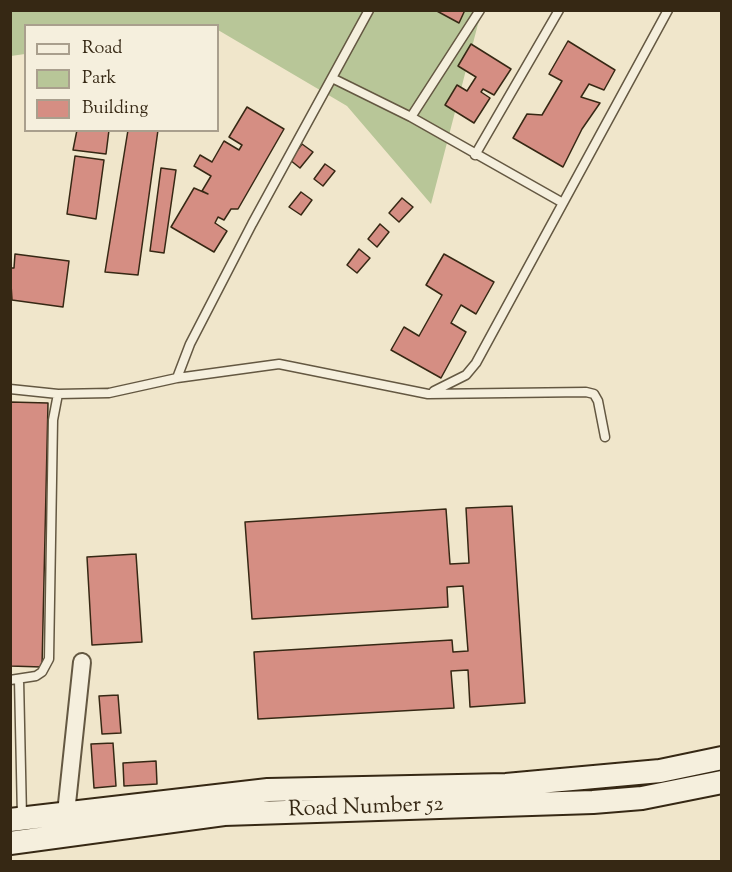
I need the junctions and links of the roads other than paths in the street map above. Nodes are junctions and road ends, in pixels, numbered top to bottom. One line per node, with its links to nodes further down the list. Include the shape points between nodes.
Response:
1 (369, 10): 5 (lane)
2 (480, 10): 6 (lane)
3 (560, 10): 7 (lane)
4 (668, 10): 8 (lane)
5 (332, 78): 6 (lane); 9 (lane, via 190,344)
6 (411, 117): 7 (lane)
7 (475, 155): 8 (lane)
8 (563, 203): 12 (lane, via 476,363 459,380)
9 (177, 378): 11 (lane, via 109,393); 12 (lane, via 279,364)
10 (10, 389): 11 (lane)
11 (58, 394): 15 (lane, via 53,420 49,659 36,676)
12 (428, 394): 13 (lane, via 586,392 594,394 598,401)
13 (605, 437)
14 (82, 662): 18 (street)
15 (15, 680): 19 (lane)
16 (722, 758): 18 (main road, Road Number 52, via 660,771 506,785 268,790)
17 (722, 782): 20 (main road, Road Number 52, via 642,798 592,802 224,814)
18 (66, 813): 19 (main road, Road Number 52)
19 (16, 819)
20 (10, 843)

